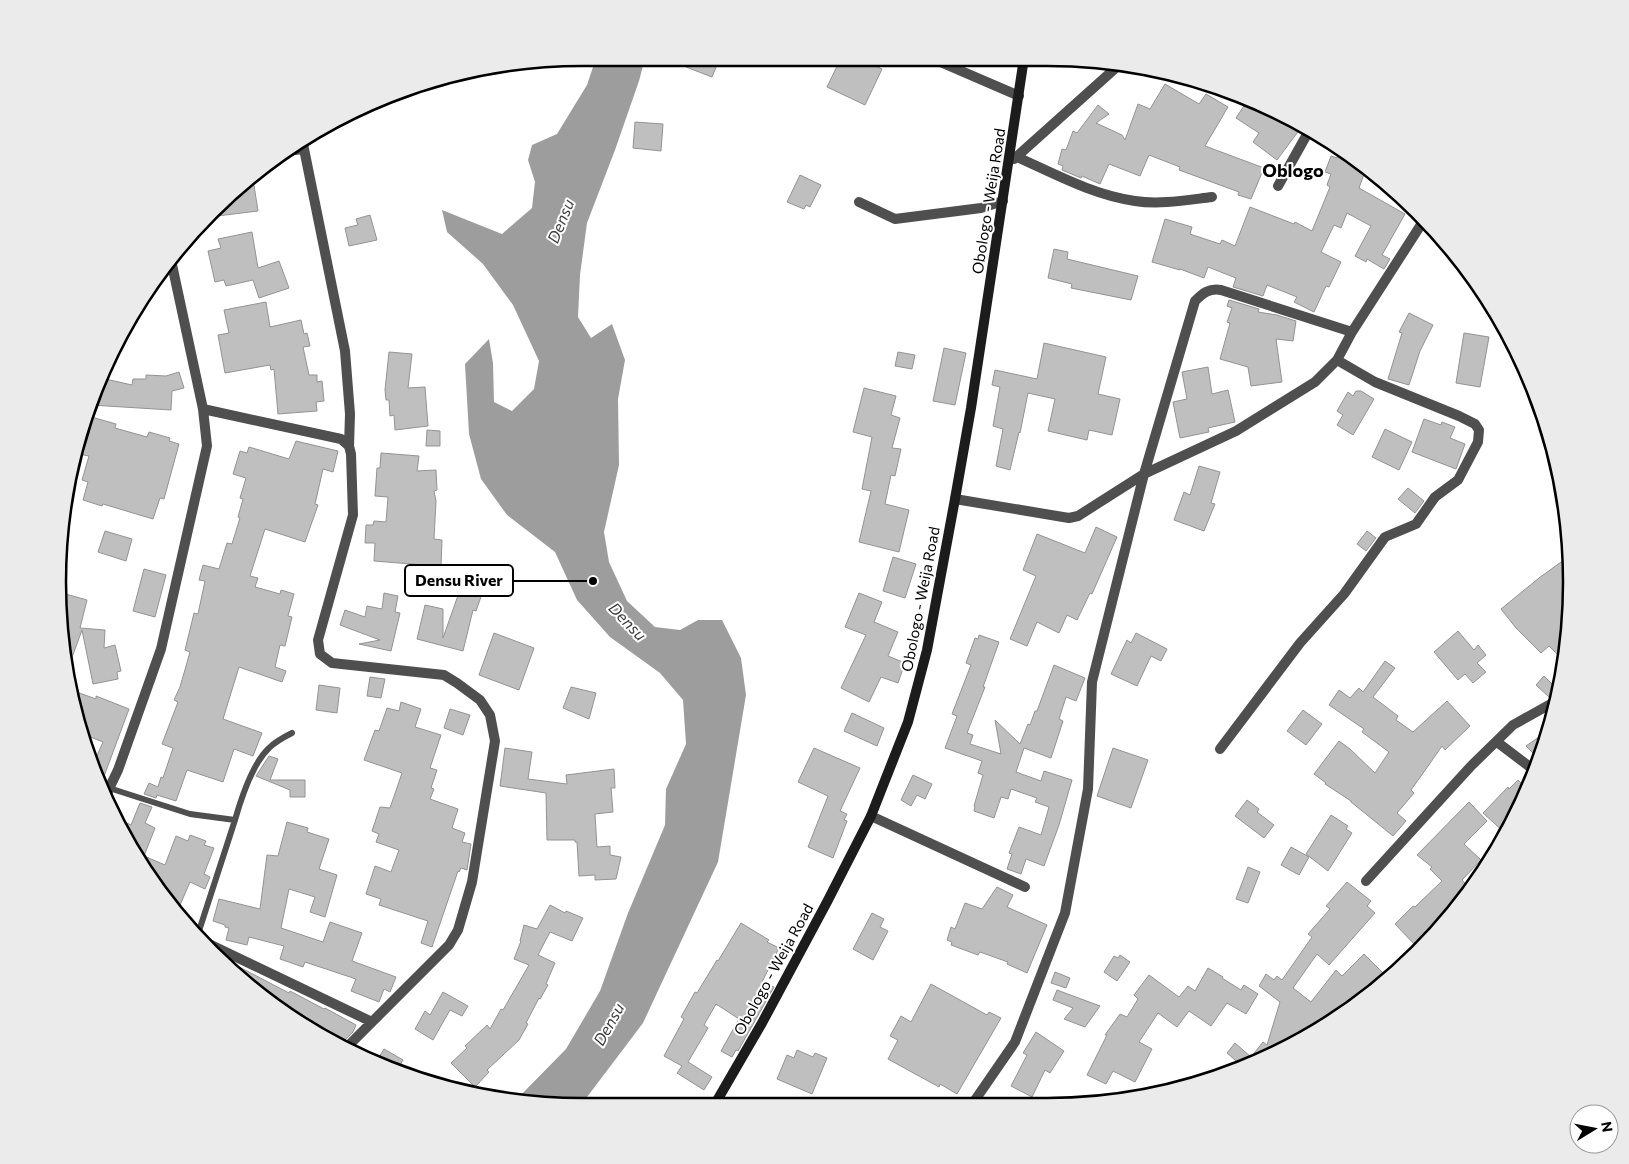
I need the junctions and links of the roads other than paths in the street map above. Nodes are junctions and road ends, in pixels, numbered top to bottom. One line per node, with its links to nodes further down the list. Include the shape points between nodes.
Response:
1 (950, 66): 4 (street)
2 (1023, 66): 4 (street, Obologo - Weija Road)
3 (1113, 71): 7 (street)
4 (1019, 96): 8 (street, Obologo - Weija Road)
5 (1306, 136): 9 (street)
6 (304, 148): 18 (street, via 345,351)
7 (1018, 157): 8 (street); 10 (street, via 1083,187 1136,202)
8 (1008, 164): 11 (street, Obologo - Weija Road)
9 (1278, 186)
10 (1212, 197)
11 (1003, 201): 12 (street, via 981,208 895,219); 20 (street, Obologo - Weija Road)
12 (859, 202)
13 (1420, 226): 15 (street)
14 (172, 269): 17 (street)
15 (1352, 332): 16 (street); 19 (street, via 1221,290 1203,293 1195,301)
16 (1337, 360): 19 (street, via 1315,382 1236,431); 24 (street, via 1375,382 1476,424 1478,442 1458,480 1435,497 1416,524 1385,537 1344,594 1300,643)
17 (202, 409): 18 (street, via 342,439); 26 (street, via 207,446 161,650)
18 (349, 446): 34 (street, via 353,515 318,640 320,654 332,663 444,676 457,682 480,700 490,715 495,741 472,882 458,930 450,944)
19 (1144, 474): 20 (street, via 1078,516 1069,518); 37 (street, via 1092,682 1088,789 1065,913 1015,1042)
20 (955, 499): 28 (street, Obologo - Weija Road, via 927,650 908,722)
21 (1547, 706): 23 (street, via 1513,725)
22 (292, 732): 29 (lane, via 261,758 243,794)
23 (1497, 742): 25 (street); 30 (street)
24 (1220, 749)
25 (1528, 766)
26 (110, 788)
27 (112, 794): 29 (lane, via 190,814)
28 (871, 816): 31 (street); 36 (street, Obologo - Weija Road, via 762,1023)
29 (235, 820): 32 (lane)
30 (1366, 881)
31 (1025, 888)
32 (200, 928)
33 (217, 947): 34 (street)
34 (372, 1022): 35 (street)
35 (351, 1043)
36 (718, 1098)
37 (976, 1098)

